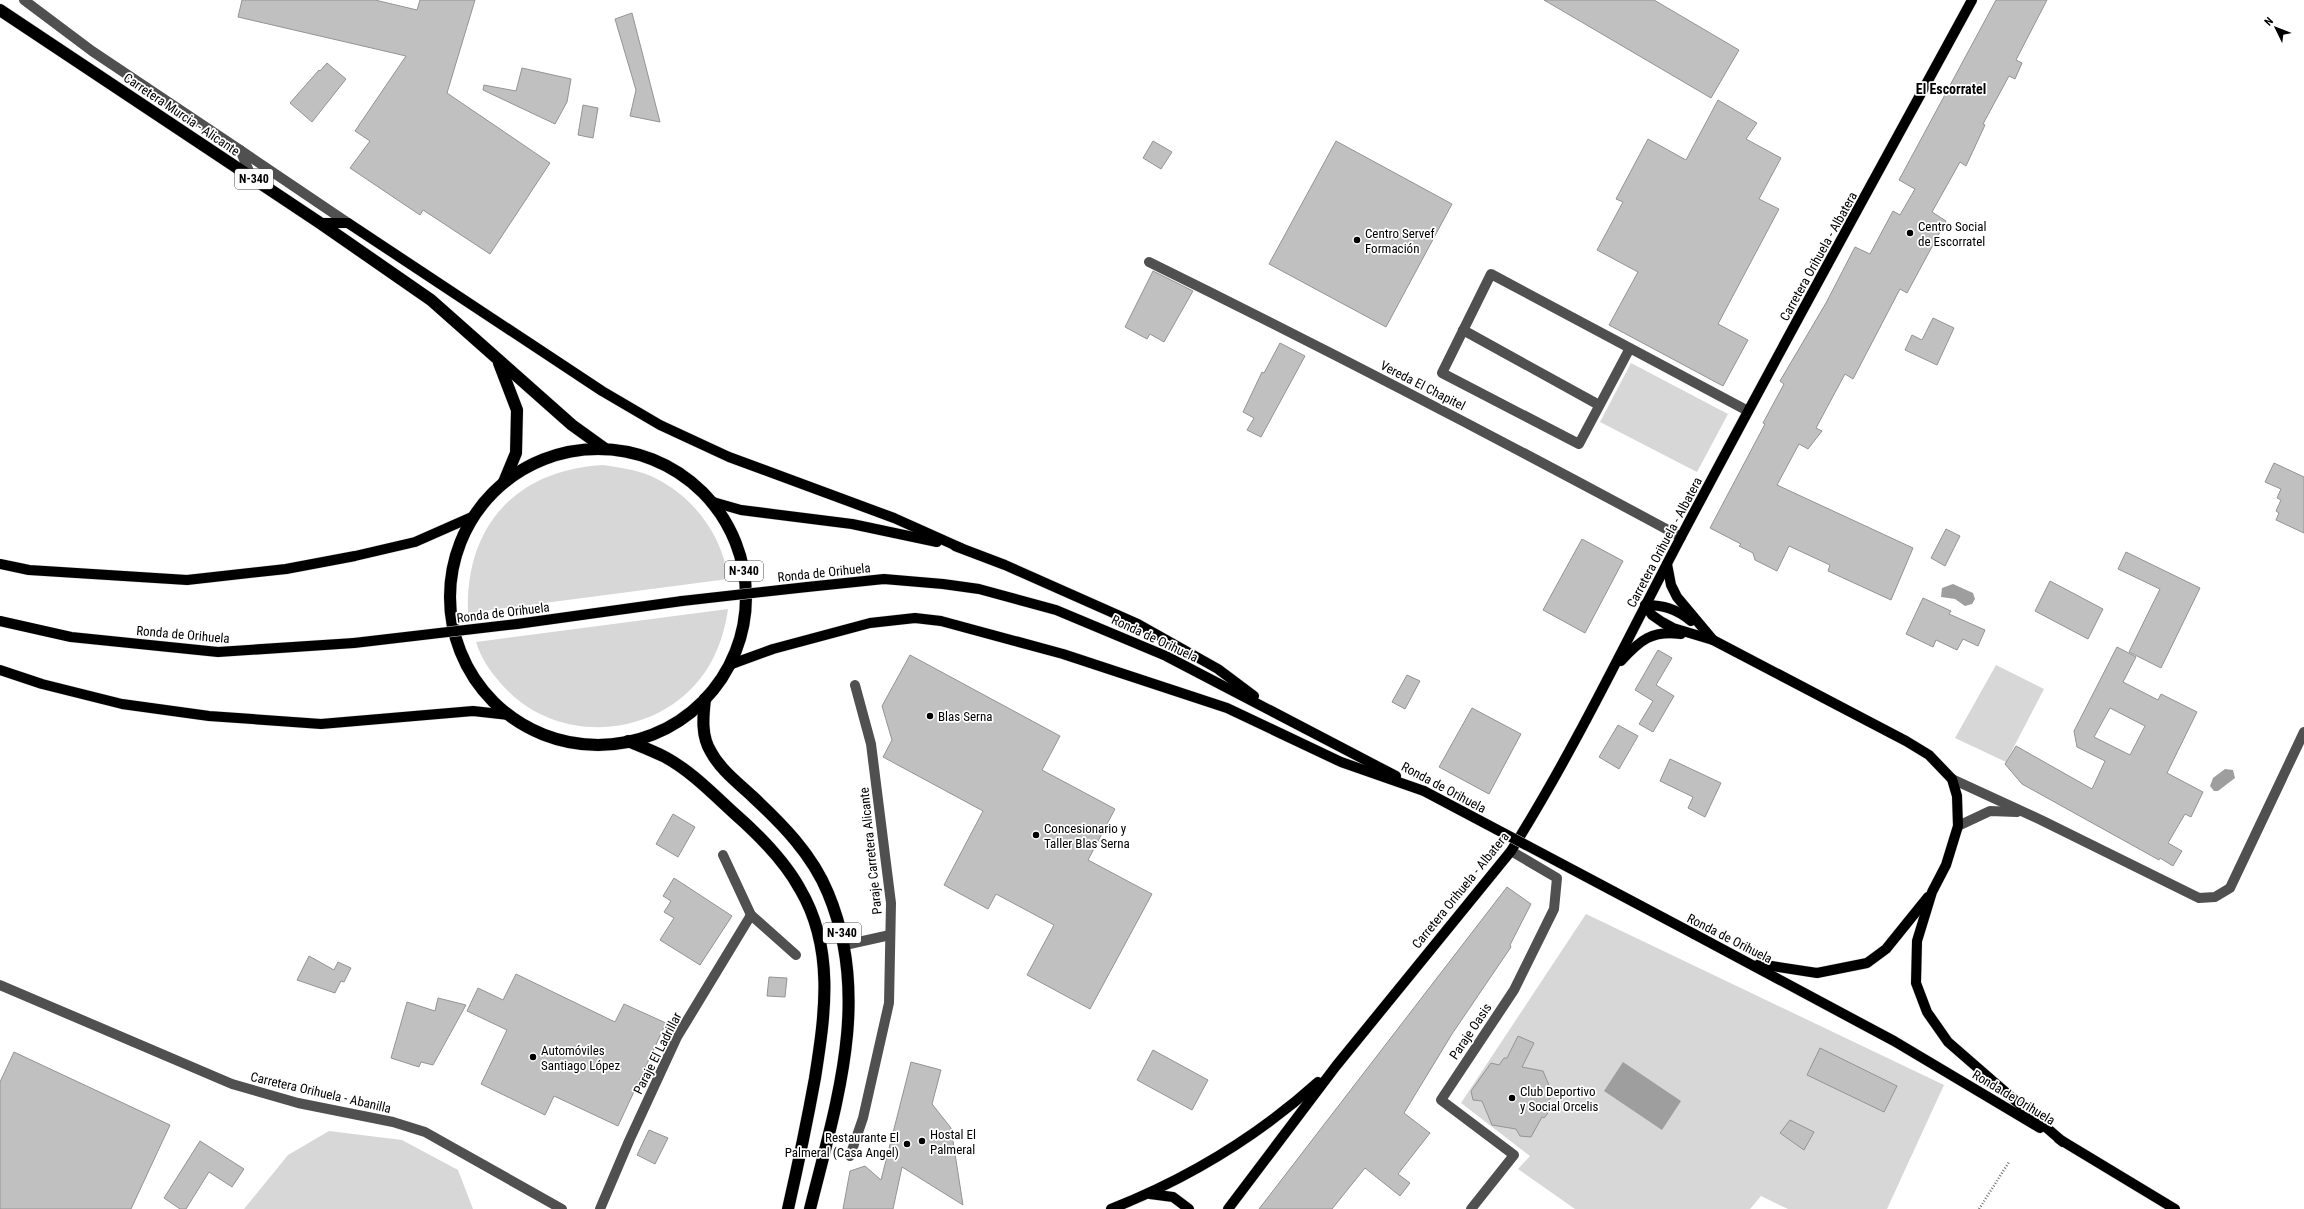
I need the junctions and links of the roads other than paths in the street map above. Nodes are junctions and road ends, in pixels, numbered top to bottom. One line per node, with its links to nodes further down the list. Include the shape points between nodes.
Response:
1 (24, 0): 4 (street, via 92,51)
2 (1972, 0): 13 (main road, Carretera Orihuela - Albatera)
3 (0, 10): 5 (highway, Carretera Murcia - Alicante / N-340)
4 (240, 150): 5 (street); 7 (street)
5 (252, 178): 6 (highway, Carretera Murcia - Alicante / N-340)
6 (320, 223): 7 (main road); 11 (highway, Carretera Murcia - Alicante / N-340, via 431,300)
7 (348, 223): 19 (main road, via 602,391 660,425 729,457 894,518)
8 (1149, 262): 18 (street, Vereda El Chapitel, via 1490,434)
9 (1463, 330): 10 (street, via 1491,274); 12 (street); 12 (street, via 1442,373 1579,444)
10 (1630, 348): 12 (street); 13 (street)
11 (498, 360): 14 (highway, Carretera Murcia - Alicante / N-340, via 572,425); 15 (highway, Carretera Murcia - Alicante / N-340, via 517,410 516,453)
12 (1600, 405)
13 (1748, 411): 18 (main road, Carretera Orihuela - Albatera)
14 (604, 448): 15 (highway, N-340, via 577,450 551,456 526,467); 16 (highway, N-340, via 635,453 664,464 690,480)
15 (504, 482): 17 (highway, N-340)
16 (713, 502): 19 (main road, via 741,510 852,524); 25 (highway, N-340, via 731,531 743,564 746,598 742,633)
17 (474, 516): 20 (main road, via 416,542 356,556 286,569 186,580 29,570); 31 (highway, N-340, via 458,550 452,578 452,623 463,658 482,689)
18 (1681, 537): 21 (main road, Carretera Orihuela - Albatera)
19 (961, 548): 30 (main road, via 1138,624 1218,669)
20 (0, 564)
21 (1667, 564): 22 (main road, Carretera Orihuela - Albatera); 24 (main road, via 1671,585 1677,597)
22 (1645, 606): 24 (main road, via 1652,615 1673,628); 24 (main road, via 1660,605 1682,613); 27 (main road, Carretera Orihuela - Albatera)
23 (0, 621): 30 (main road, Ronda de Orihuela, bridge, via 71,637 218,652 354,643 682,601 884,579 979,589 1056,610 1131,640)
24 (1713, 640): 27 (main road, via 1659,633 1638,643); 34 (main road, via 1912,744 1929,755)
25 (729, 665): 29 (highway, N-340); 35 (main road, via 773,649 870,623 916,618 941,621 1063,654 1220,706 1341,762)
26 (0, 670): 31 (main road, via 42,684 122,704 209,716 321,724 473,711)
27 (1612, 671): 38 (main road, Carretera Orihuela - Albatera, via 1562,765)
28 (855, 684): 42 (street, Paraje Carretera Alicante, via 871,744 891,903)
29 (705, 699): 33 (highway, N-340, via 682,718 657,732); 43 (highway, N-340, via 703,721 710,752 722,768 797,841 816,868 828,892)
30 (1276, 713): 35 (main road, Ronda de Orihuela)
31 (508, 715): 33 (highway, N-340, via 553,738 578,744 603,745)
32 (2304, 732): 36 (street, via 2230,888 2215,898 2199,898)
33 (628, 741): 53 (highway, N-340, via 665,757 751,828 788,870 801,890 812,916 825,971 824,1023 810,1106)
34 (1952, 779): 36 (street); 37 (main road, via 1957,796)
35 (1424, 791): 45 (main road, Ronda de Orihuela, bridge)
36 (2023, 812): 37 (street, via 1990,811)
37 (1958, 826): 40 (main road, via 1946,865)
38 (1511, 851): 47 (main road, Carretera Orihuela - Albatera); 58 (street, Paraje Oasis, via 1557,878 1556,893 1554,908 1514,990 1440,1100 1514,1155)
39 (723, 855): 41 (street)
40 (1932, 892): 45 (main road, via 1886,949 1867,963 1817,973); 48 (main road, via 1916,941 1916,983 1927,1012 1948,1042)
41 (751, 916): 44 (street); 52 (street, Paraje El Ladrillar, via 677,1037)
42 (890, 935): 43 (street); 49 (street, Paraje Carretera Alicante, via 889,1003 863,1118)
43 (845, 945): 54 (highway, N-340, via 850,983 847,1036 828,1135)
44 (796, 956)
45 (1751, 963): 48 (main road, Ronda de Orihuela, via 1894,1041)
46 (0, 985): 51 (street, Carretera Orihuela - Abanilla, via 232,1084 298,1103 393,1122 425,1132)
47 (1336, 1066): 50 (main road, via 1278,1116 1221,1155); 57 (main road)
48 (2063, 1142): 59 (main road, Ronda de Orihuela)
49 (850, 1156)
50 (1149, 1194): 55 (main road); 56 (main road, via 1173,1197)
51 (562, 1209)
52 (600, 1209)
53 (788, 1209)
54 (810, 1209)
55 (1111, 1209)
56 (1189, 1209)
57 (1228, 1209)
58 (1471, 1209)
59 (2175, 1209)

